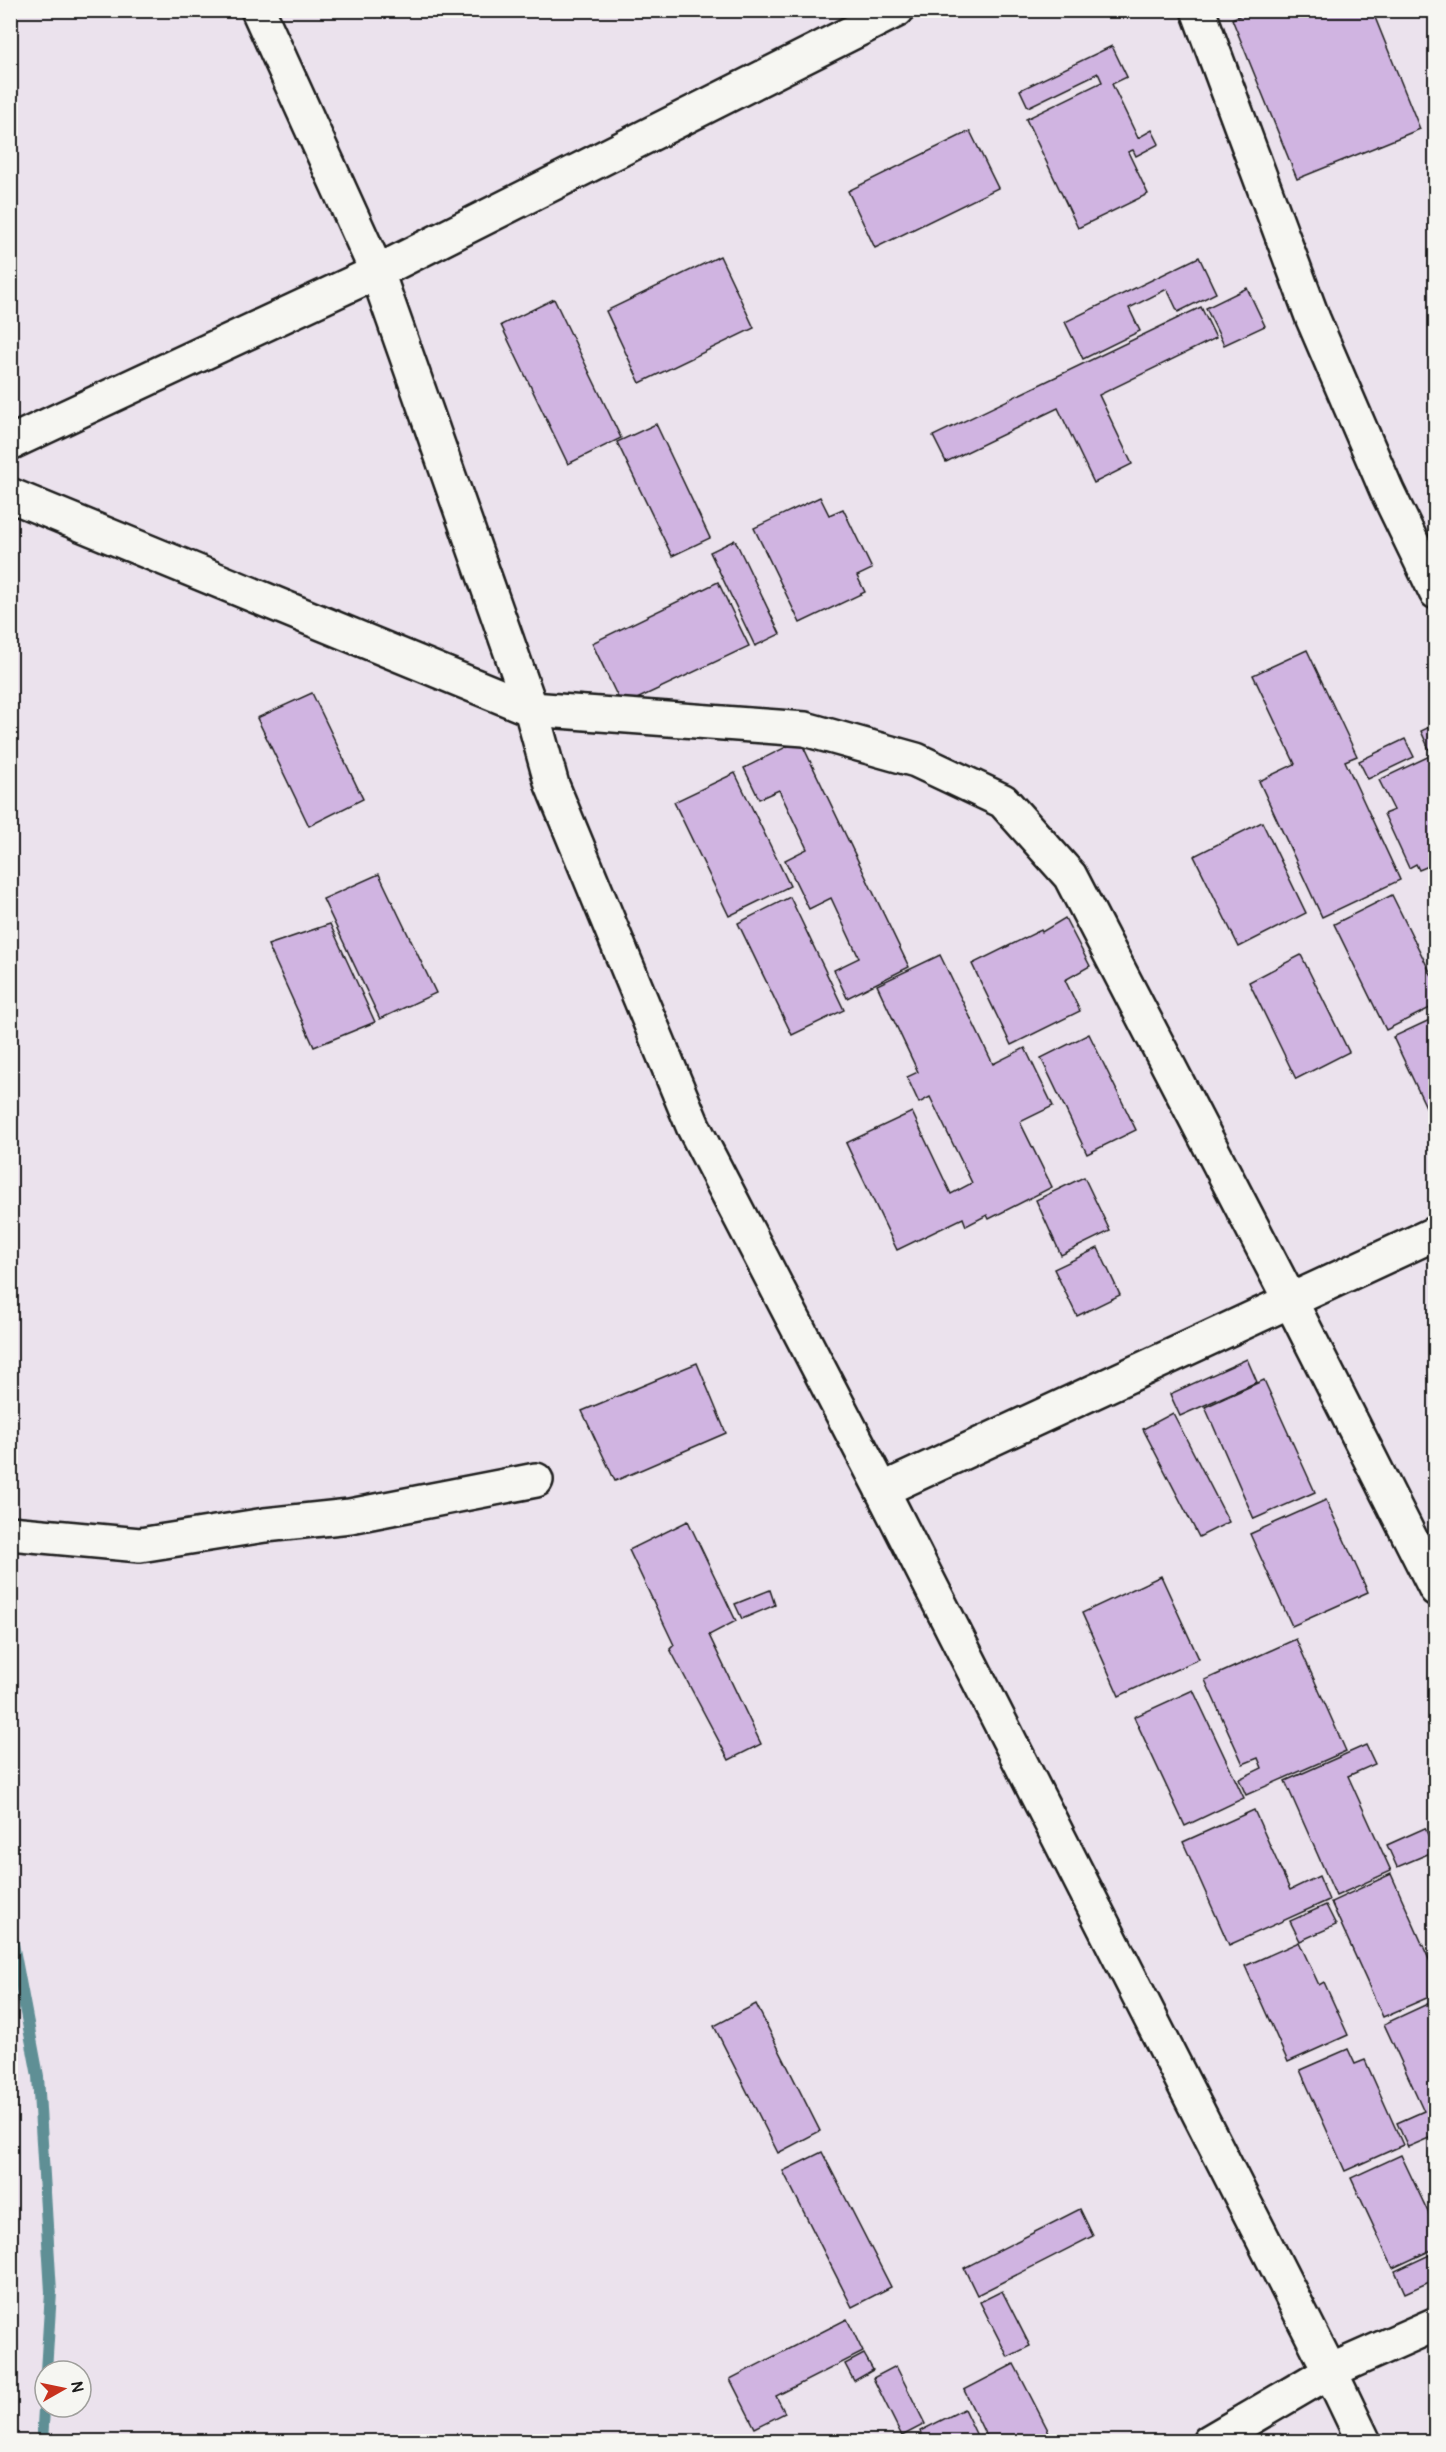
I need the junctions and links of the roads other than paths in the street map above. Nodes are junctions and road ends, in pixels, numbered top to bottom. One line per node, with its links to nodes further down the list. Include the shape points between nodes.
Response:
1 (258, 10): 4 (street)
2 (897, 10): 4 (street)
3 (1198, 10): 7 (street, via 1312,319)
4 (377, 272): 5 (street); 8 (street)
5 (10, 443)
6 (10, 495): 8 (street)
7 (1436, 592)
8 (531, 709): 10 (street, via 805,729 916,760 1003,801 1070,876); 12 (street, via 552,785 693,1126)
9 (1436, 1233): 10 (street)
10 (1290, 1300): 12 (street); 14 (street)
11 (536, 1480): 13 (street, via 350,1516 140,1545)
12 (882, 1490): 16 (street)
13 (10, 1533)
14 (1436, 1589)
15 (1436, 2324): 16 (street)
16 (1330, 2371): 17 (street); 18 (street)
17 (1209, 2442)
18 (1364, 2442)

